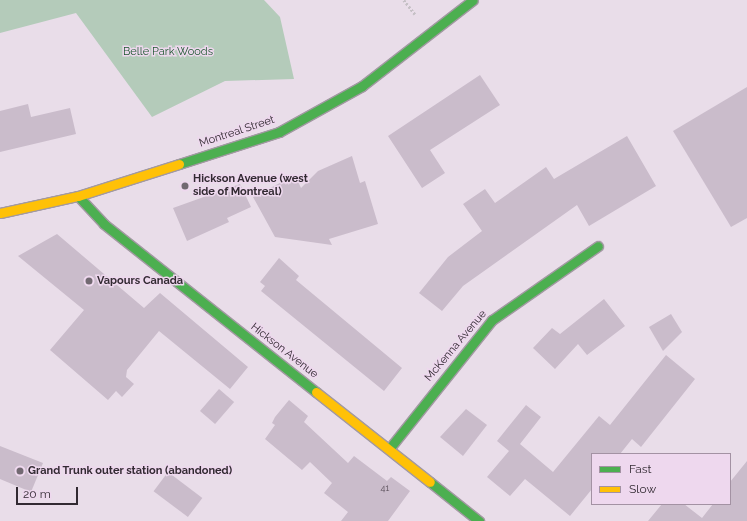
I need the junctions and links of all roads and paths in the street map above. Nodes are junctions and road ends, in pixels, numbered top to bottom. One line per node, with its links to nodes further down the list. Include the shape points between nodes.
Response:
1 (404, 0): 3 (path)
2 (472, 0): 4 (street, Montreal Street, via 362,86 279,132)
3 (415, 14)
4 (78, 196): 5 (street, Montreal Street); 7 (street, Hickson Avenue, via 104,224)
5 (0, 213)
6 (598, 246): 7 (street, McKenna Avenue, via 492,320)
7 (389, 449): 8 (street, Hickson Avenue)
8 (479, 521)

